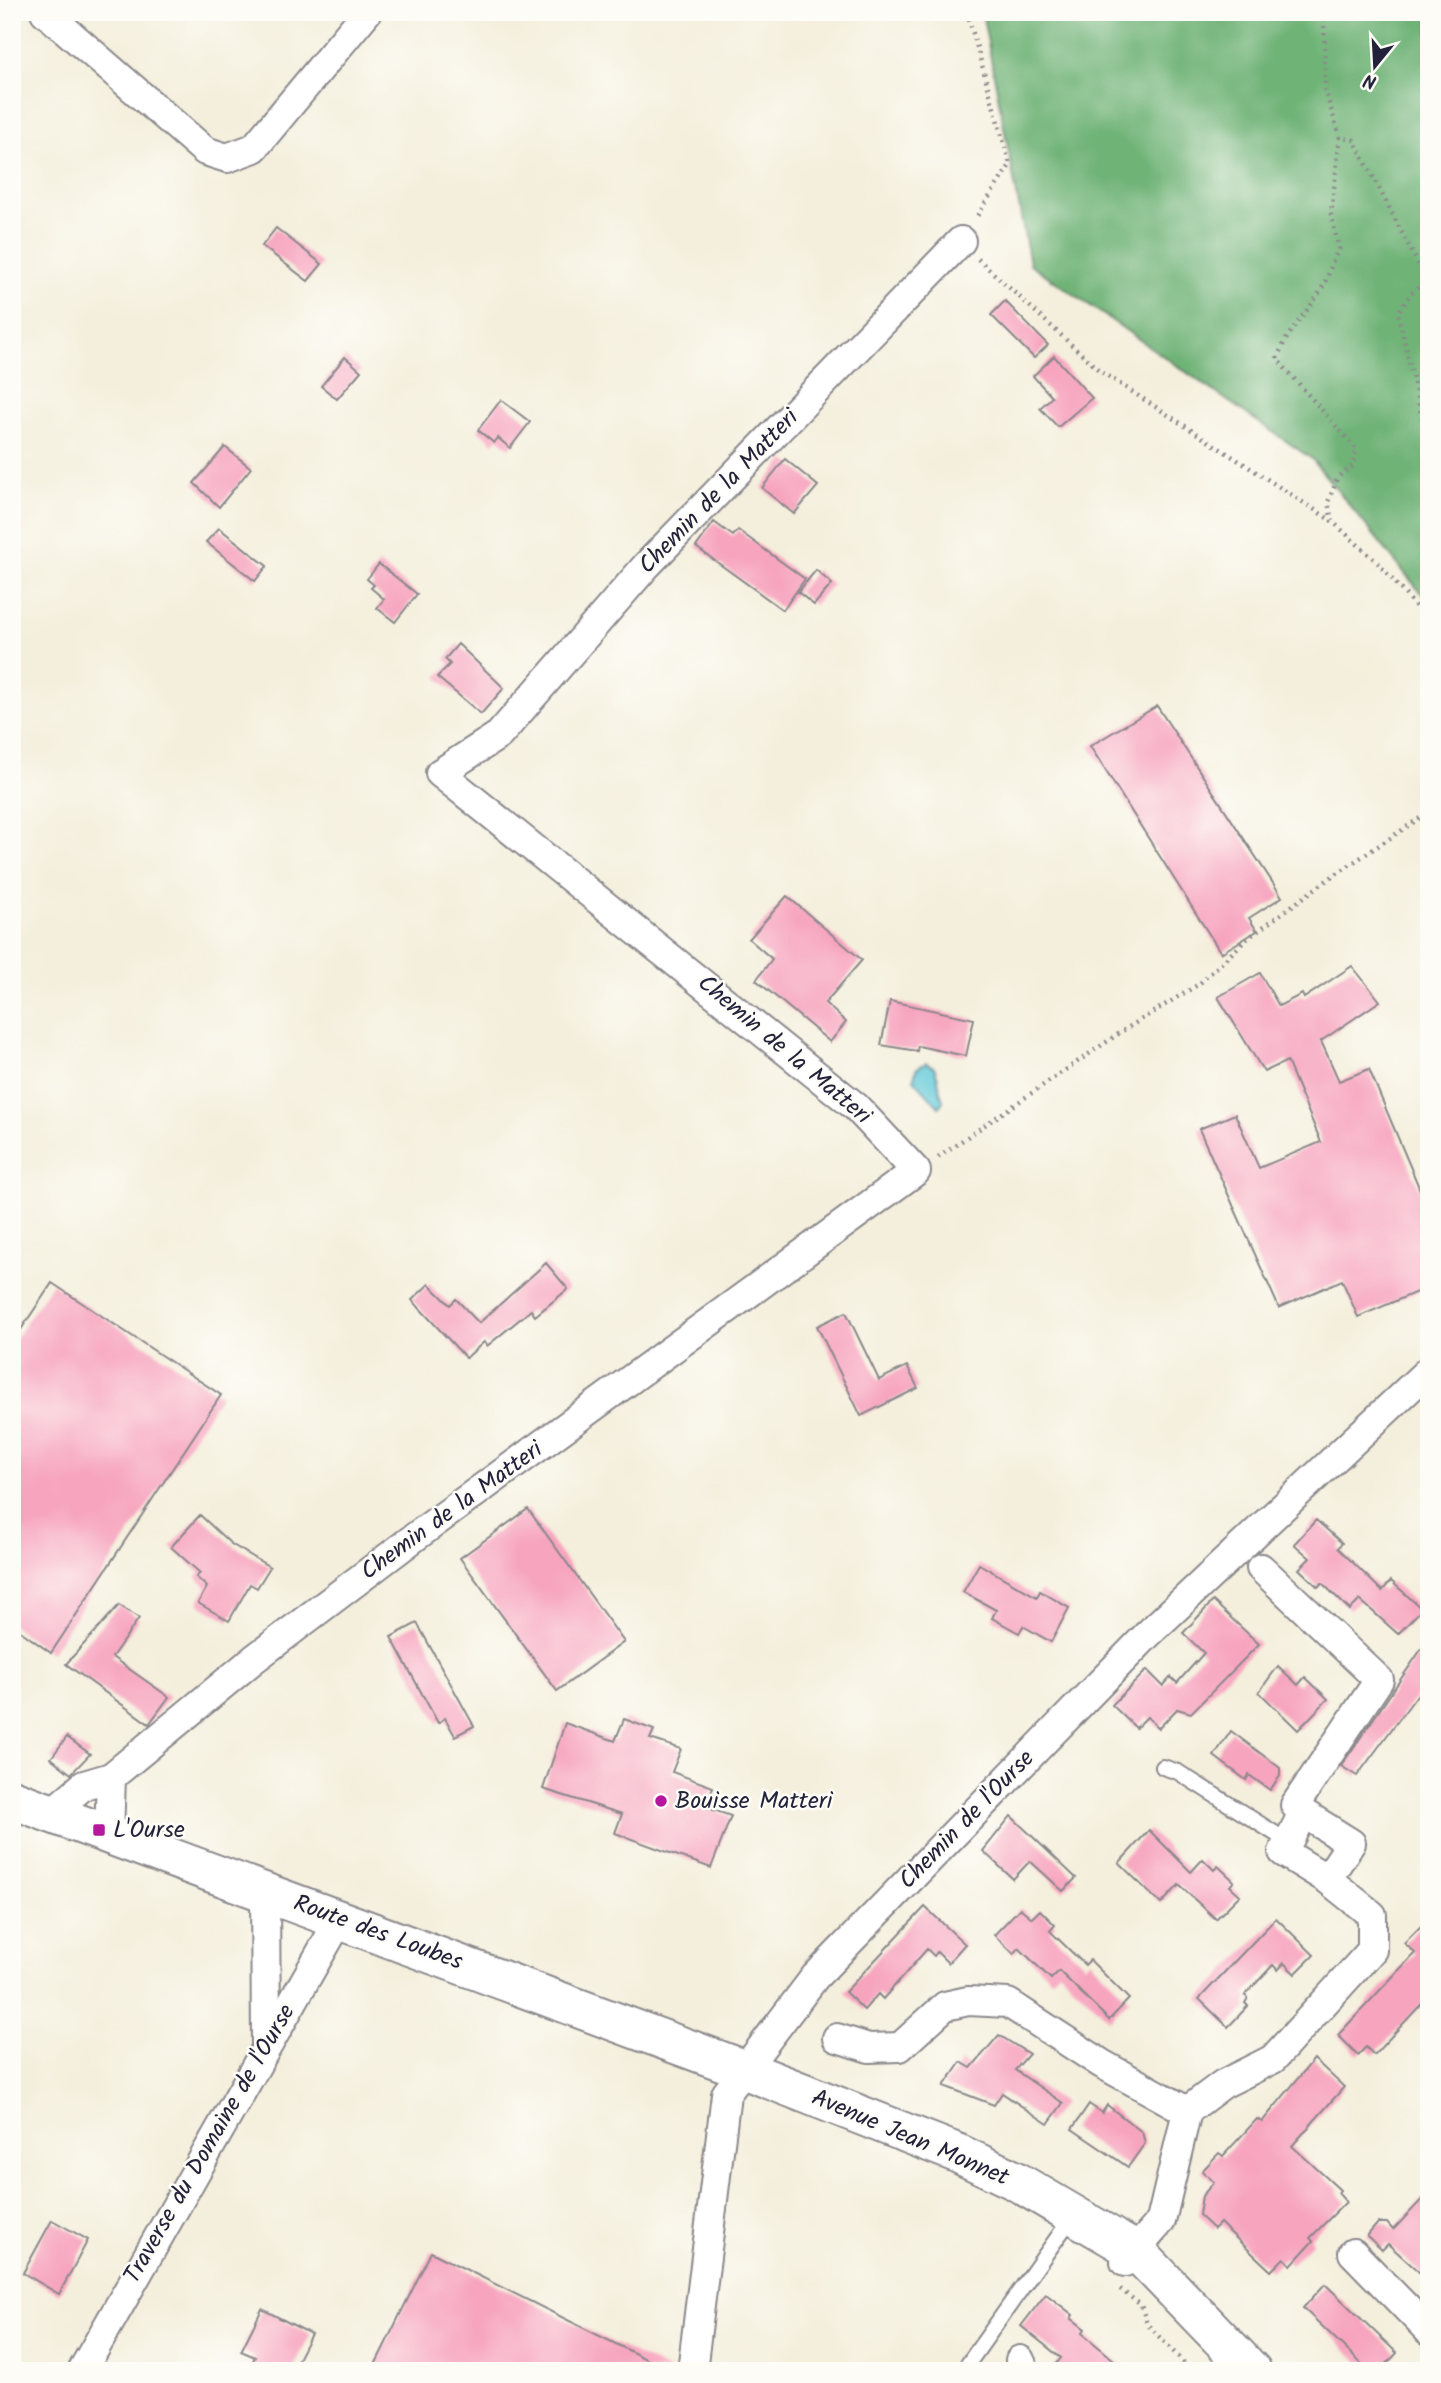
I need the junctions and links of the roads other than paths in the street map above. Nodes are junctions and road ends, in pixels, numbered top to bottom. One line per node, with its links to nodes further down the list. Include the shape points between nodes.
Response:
1 (45, 12): 2 (street, via 205,151 227,158 254,148)
2 (367, 12)
3 (961, 241): 7 (street, Chemin de la Matteri, via 646,566 499,735 440,773 856,1107 916,1171 415,1537 254,1659)
4 (1429, 1370): 18 (street, Chemin de l'Ourse, via 1139,1644 815,1977)
5 (1261, 1568): 10 (street, via 1379,1680 1295,1805)
6 (1163, 1767): 12 (lane)
7 (111, 1777): 9 (street, Chemin de la Matteri, via 84,1785); 11 (street)
8 (12, 1799): 9 (main road, Route des Loubes)
9 (51, 1813): 11 (main road, Route des Loubes)
10 (1303, 1813): 12 (street); 13 (street, via 1351,1843)
11 (109, 1835): 14 (main road, Route des Loubes)
12 (1287, 1841): 13 (street, via 1283,1852)
13 (1327, 1879): 19 (street, via 1372,1915 1372,1950 1273,2059 1223,2084)
14 (265, 1891): 15 (main road, Route des Loubes); 17 (street)
15 (340, 1919): 17 (street, Traverse du Domaine de l'Ourse); 18 (main road, Route des Loubes)
16 (837, 2038): 19 (street, via 869,2048 900,2047 945,2006 968,2001 1008,2003 1102,2064)
17 (265, 2044): 24 (street, Traverse du Domaine de l'Ourse)
18 (743, 2069): 20 (main road, Avenue Jean Monnet, via 957,2154 1016,2181); 25 (street, Chemin de l'Ourse, via 726,2094)
19 (1187, 2111): 22 (street, via 1161,2221)
20 (1072, 2217): 22 (main road, Avenue Jean Monnet); 26 (lane)
21 (1353, 2253): 23 (street)
22 (1125, 2266): 27 (main road, Avenue Jean Monnet); 28 (main road, Avenue Jean Monnet)
23 (1429, 2331)
24 (82, 2371)
25 (692, 2371)
26 (963, 2371)
27 (1233, 2371)
28 (1252, 2371)

